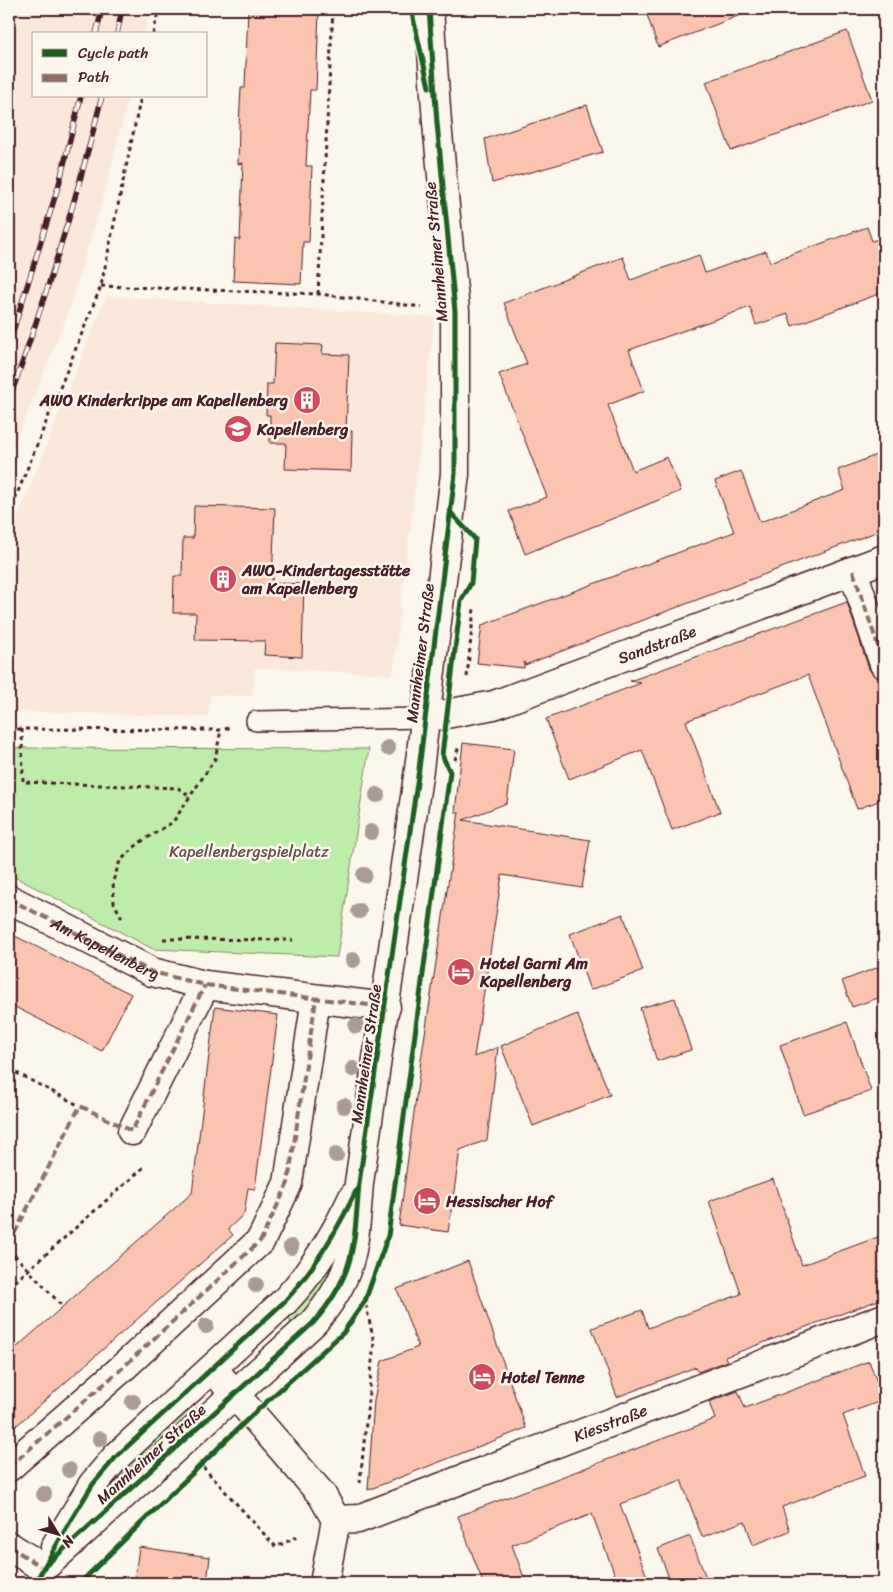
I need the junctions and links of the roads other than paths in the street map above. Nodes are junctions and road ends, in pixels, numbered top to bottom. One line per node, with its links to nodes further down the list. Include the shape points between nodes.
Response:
1 (410, 9): 3 (street, Mannheimer Straße)
2 (429, 9): 3 (street, Mannheimer Straße)
3 (437, 123): 7 (street, Mannheimer Straße, via 455,311 455,474)
4 (884, 559): 5 (street, Sandstraße)
5 (853, 571): 6 (street); 7 (street, Sandstraße, via 494,705)
6 (884, 664)
7 (425, 718): 8 (lane); 12 (street, Mannheimer Straße)
8 (256, 721)
9 (9, 899): 10 (street, Am Kapellenberg, via 152,972)
10 (205, 985): 11 (street, Am Kapellenberg); 13 (street)
11 (316, 999): 12 (street, Am Kapellenberg); 18 (street, via 288,1183 261,1240)
12 (386, 1007): 14 (street, Mannheimer Straße)
13 (132, 1131)
14 (360, 1182): 16 (street, Mannheimer Straße, via 344,1216 304,1281); 17 (street, Mannheimer Straße, via 353,1249 341,1286 313,1322)
15 (884, 1318): 19 (street, Kiesstraße)
16 (213, 1369): 17 (street); 21 (street, Mannheimer Straße, via 116,1457 89,1491)
17 (235, 1394): 19 (street, via 322,1495); 21 (street, Mannheimer Straße)
18 (9, 1467)
19 (347, 1519): 22 (street)
20 (9, 1546): 21 (street)
21 (39, 1576)
22 (324, 1583)

